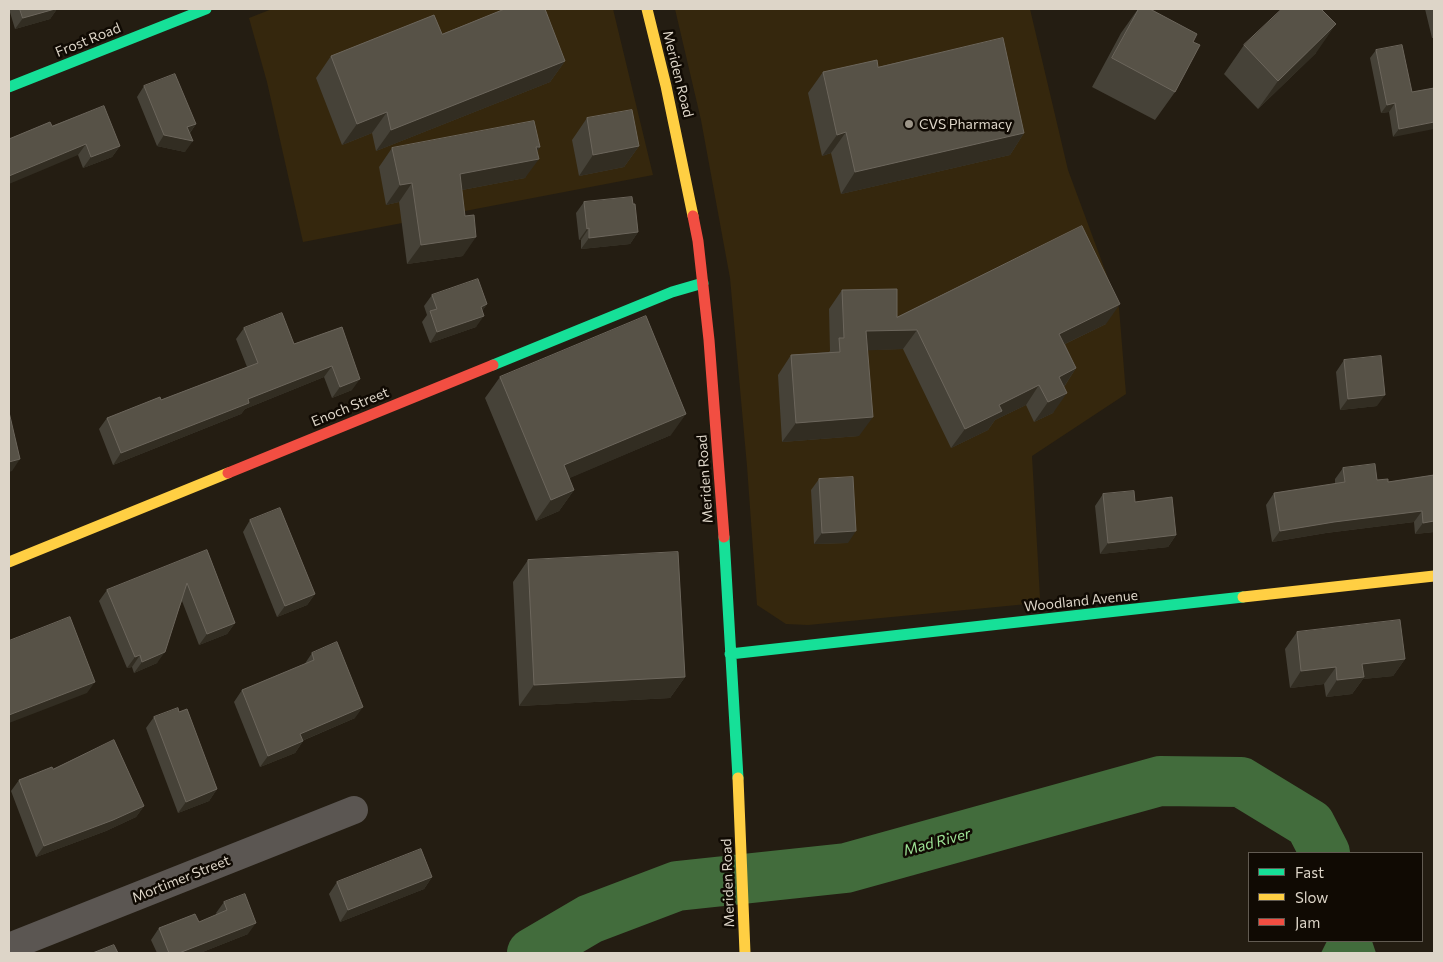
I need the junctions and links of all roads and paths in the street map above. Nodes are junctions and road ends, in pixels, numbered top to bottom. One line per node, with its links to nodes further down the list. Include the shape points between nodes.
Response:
1 (206, 9): 3 (street, Frost Road)
2 (646, 9): 4 (street, Meriden Road, via 684,164)
3 (9, 87)
4 (703, 283): 5 (street, Enoch Street, via 672,292); 7 (street, Meriden Road, via 718,448)
5 (9, 562)
6 (1434, 576): 7 (street, Woodland Avenue)
7 (730, 654): 10 (street, Meriden Road)
8 (354, 810): 9 (street, Mortimer Street)
9 (9, 948)
10 (745, 953)

